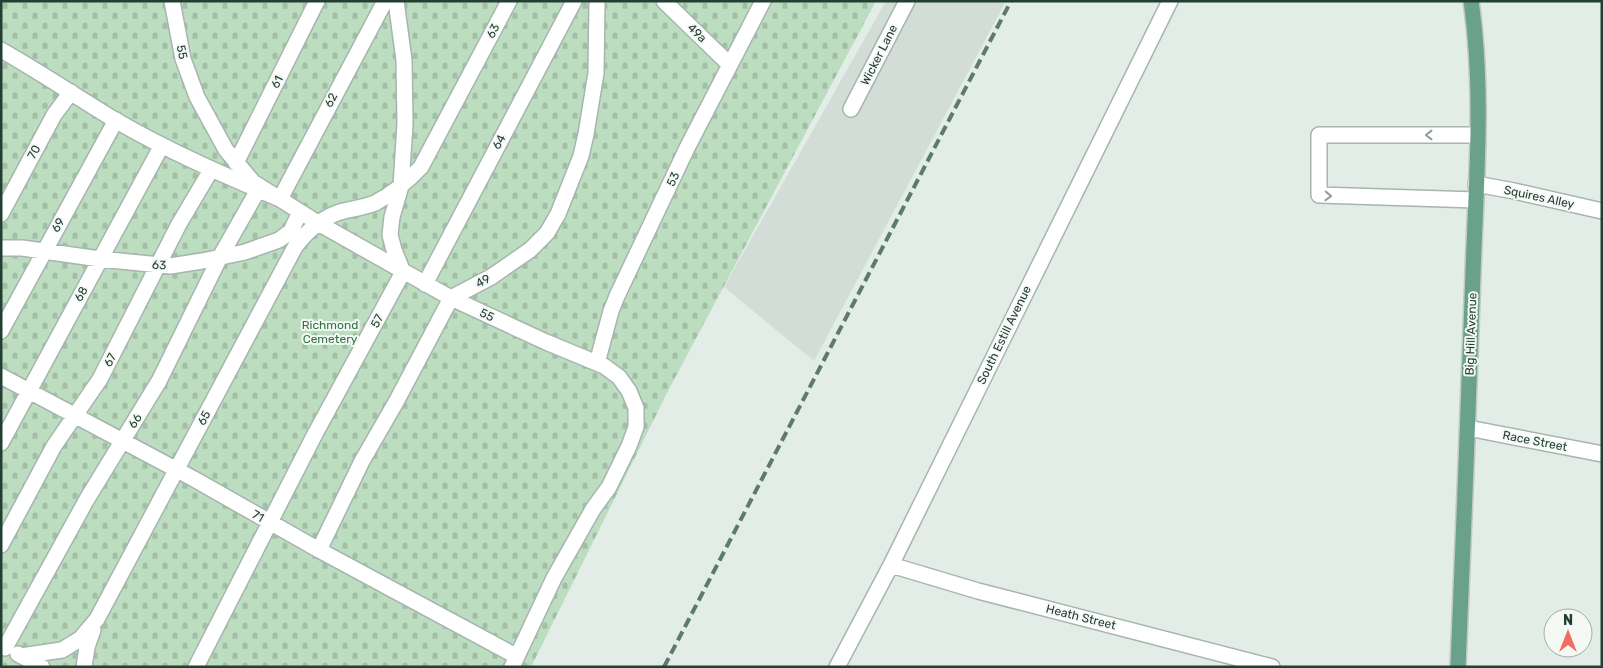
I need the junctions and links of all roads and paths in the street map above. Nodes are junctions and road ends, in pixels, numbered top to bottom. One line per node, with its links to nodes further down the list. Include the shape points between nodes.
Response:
1 (172, 1): 20 (street, 55, via 183,59 197,97)
2 (317, 1): 20 (street, 61)
3 (385, 1): 25 (street, 62)
4 (396, 1): 23 (street, via 404,60 405,124)
5 (509, 1): 23 (street, 63, via 432,149 421,167)
6 (574, 1): 37 (street, 64)
7 (597, 1): 38 (street, 49, via 596,72 586,134 581,156 558,214 547,234 530,250 491,277)
8 (664, 1): 14 (street, 49a)
9 (763, 1): 14 (street, 53)
10 (907, 1): 16 (street, Wicker Lane)
11 (1170, 1): 52 (street, South Estill Avenue)
12 (1471, 1): 18 (main road, Big Hill Avenue, via 1476,38)
13 (1, 50): 15 (street)
14 (730, 65): 40 (street, 53, via 610,311)
15 (71, 92): 17 (street); 29 (street, 70, via 54,115)
16 (851, 109)
17 (116, 120): 19 (street); 32 (street, 69)
18 (1477, 135): 22 (main road, Big Hill Avenue); 26 (street, one-way to 26, via 1319,135 1318,195)
19 (162, 145): 21 (street); 34 (street, 68)
20 (236, 163): 25 (street, 55, via 253,182)
21 (211, 170): 24 (street); 35 (street, 67)
22 (1476, 184): 26 (main road, Big Hill Avenue); 27 (street, Squires Alley)
23 (400, 186): 30 (street, 63, via 374,203); 36 (street, via 390,235)
24 (258, 190): 25 (street); 33 (street, 66)
25 (280, 200): 28 (street, 55)
26 (1476, 200): 44 (main road, Big Hill Avenue)
27 (1602, 211)
28 (300, 212): 30 (street, 55); 33 (street, 63, via 291,231 279,240)
29 (1, 214)
30 (318, 223): 36 (street, 55); 48 (street, 65, via 306,233 286,262)
31 (1, 248): 32 (street, 63)
32 (44, 251): 34 (street, 63); 39 (street, 69)
33 (220, 257): 35 (street, 63); 45 (street, 66, via 159,380)
34 (100, 260): 35 (street, 63); 42 (street, 68)
35 (159, 266): 43 (street, 67, via 100,379)
36 (403, 272): 37 (street, 55); 49 (street, 57)
37 (425, 284): 38 (street, 55)
38 (451, 298): 40 (street, 55); 51 (street, via 362,461)
39 (1, 331)
40 (598, 363): 56 (street, 55, via 619,376 630,391 636,408 636,427 608,487 554,578)
41 (1, 376): 42 (street, 71)
42 (30, 390): 43 (street, 71); 46 (street, 68)
43 (75, 416): 45 (street, 71); 50 (street, 67, via 54,446)
44 (1468, 428): 47 (street, Race Street); 62 (main road, Big Hill Avenue)
45 (123, 440): 48 (street, 71); 54 (street, 66)
46 (1, 443)
47 (1602, 454)
48 (176, 470): 49 (street, 71); 53 (street, 65)
49 (271, 522): 51 (street, 71); 59 (street, 57)
50 (1, 544)
51 (320, 550): 56 (street, 71)
52 (891, 565): 60 (street, South Estill Avenue); 61 (street, Heath Street, via 978,591)
53 (97, 619): 55 (street, 65, via 80,639 62,650); 58 (street, 65)
54 (3, 647): 55 (street)
55 (20, 656): 57 (street)
56 (514, 661)
57 (42, 667)
58 (84, 667)
59 (196, 667)
60 (837, 667)
61 (1272, 667)
62 (1458, 667)

